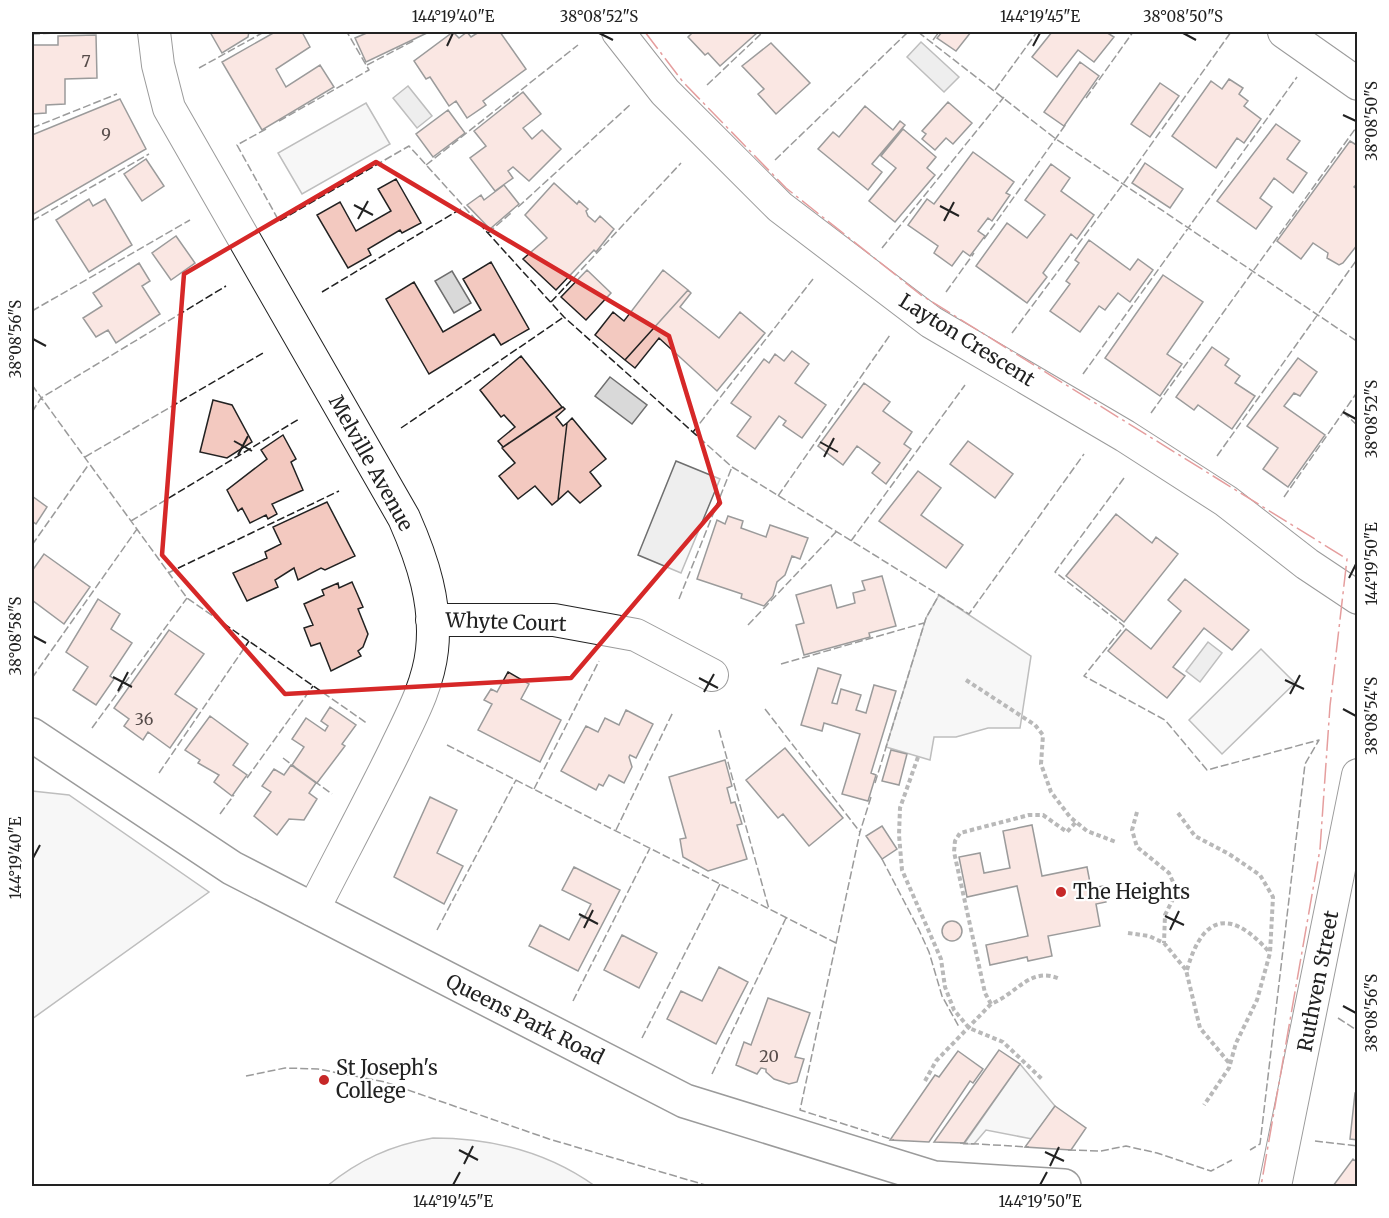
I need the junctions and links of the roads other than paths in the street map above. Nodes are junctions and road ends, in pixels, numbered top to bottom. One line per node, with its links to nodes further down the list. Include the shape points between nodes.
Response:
1 (154, 32): 6 (street, Melville Avenue, via 170,108 404,518 430,590)
2 (618, 32): 5 (street, Layton Crescent, via 665,92 780,207 931,322 1125,436 1226,501)
3 (1284, 32): 4 (street)
4 (1358, 84)
5 (1358, 598)
6 (432, 620): 7 (street, Whyte Court, via 554,620 636,635); 10 (street, Melville Avenue, via 427,677 414,709)
7 (712, 675)
8 (32, 737): 10 (main road, Queens Park Road, via 232,868)
9 (1357, 786): 12 (street, Ruthven Street)
10 (313, 910): 11 (main road, Queens Park Road, via 685,1101 934,1178)
11 (1064, 1186)
12 (1275, 1186)

